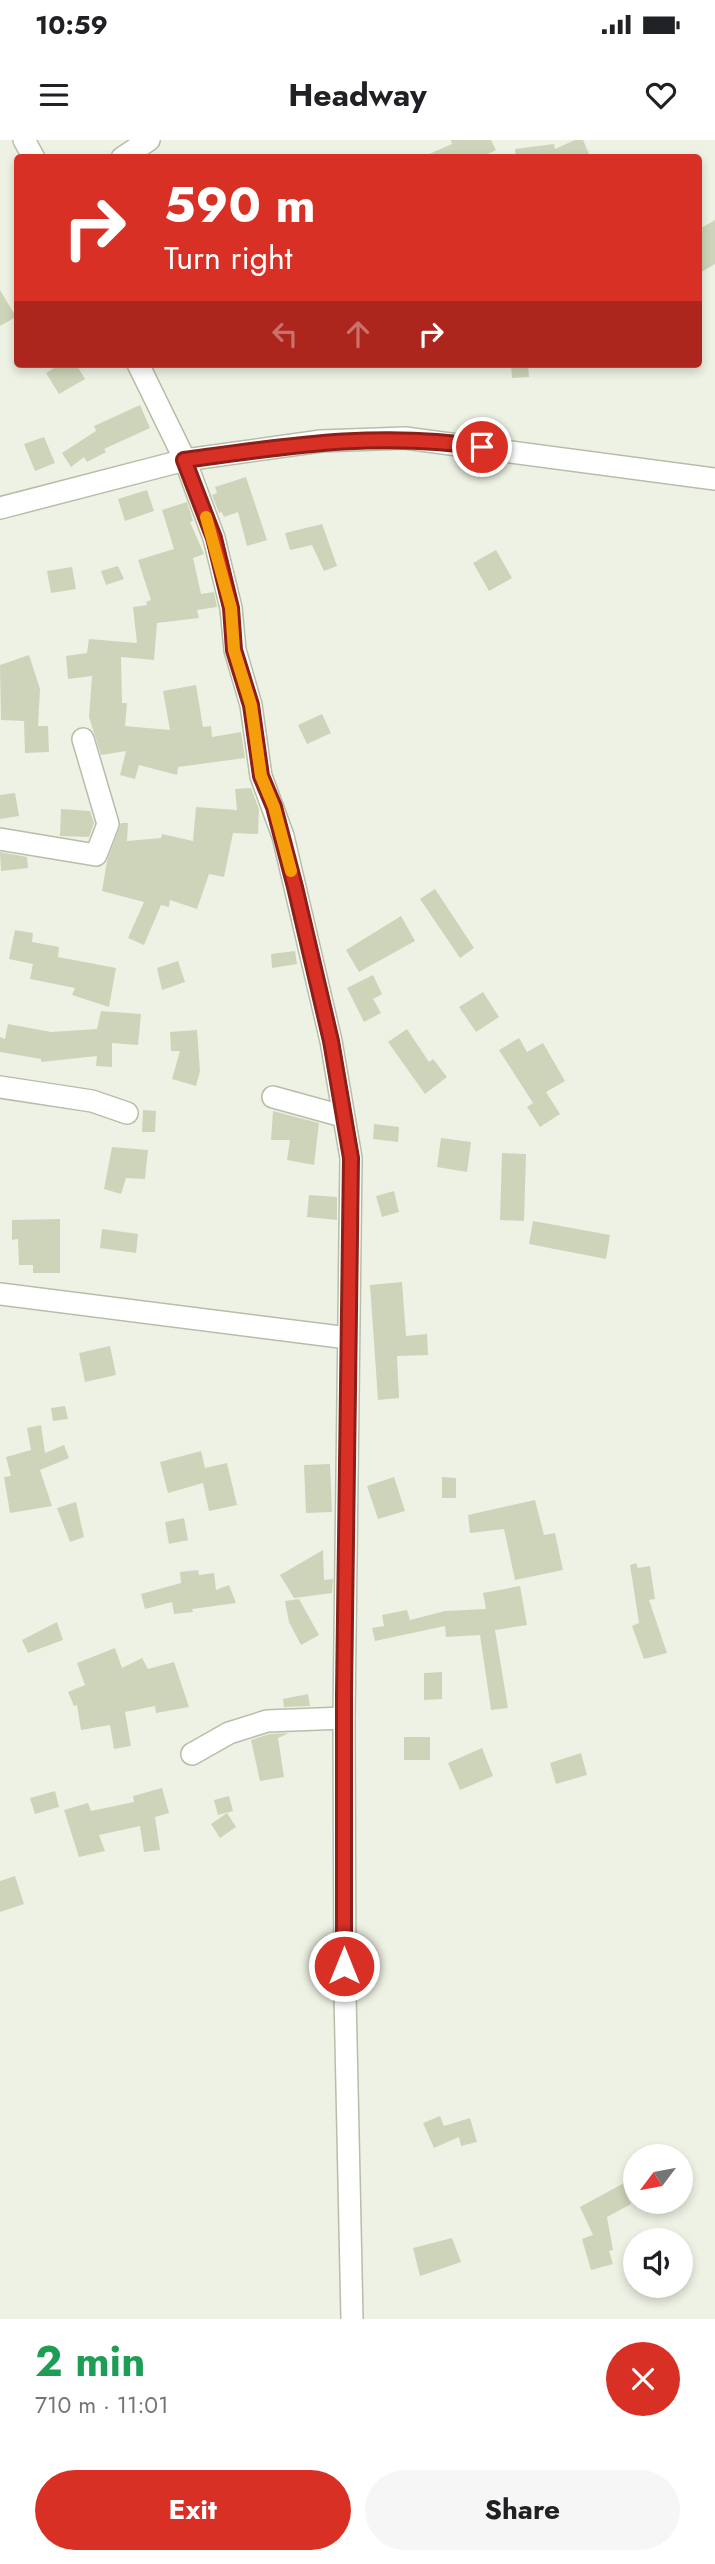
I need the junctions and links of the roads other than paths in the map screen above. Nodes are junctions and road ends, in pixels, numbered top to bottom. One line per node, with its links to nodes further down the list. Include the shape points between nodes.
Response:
1 (149, 140): 2 (street)
2 (128, 154)
3 (140, 368): 4 (street)
4 (184, 460): 5 (street, via 321,441 405,438); 6 (street); 12 (street, via 217,550 231,608 234,650 251,705 261,776 283,836 331,1041)
5 (715, 479)
6 (0, 508)
7 (83, 739): 8 (street, via 108,824 96,855)
8 (0, 839)
9 (0, 1087): 11 (street, via 92,1101)
10 (273, 1097): 12 (street)
11 (127, 1114)
12 (342, 1116): 14 (street, via 351,1158)
13 (0, 1294): 14 (street)
14 (348, 1338): 15 (street)
15 (344, 1718): 16 (street, via 267,1721 229,1733); 17 (street)
16 (192, 1754)
17 (352, 2319)

